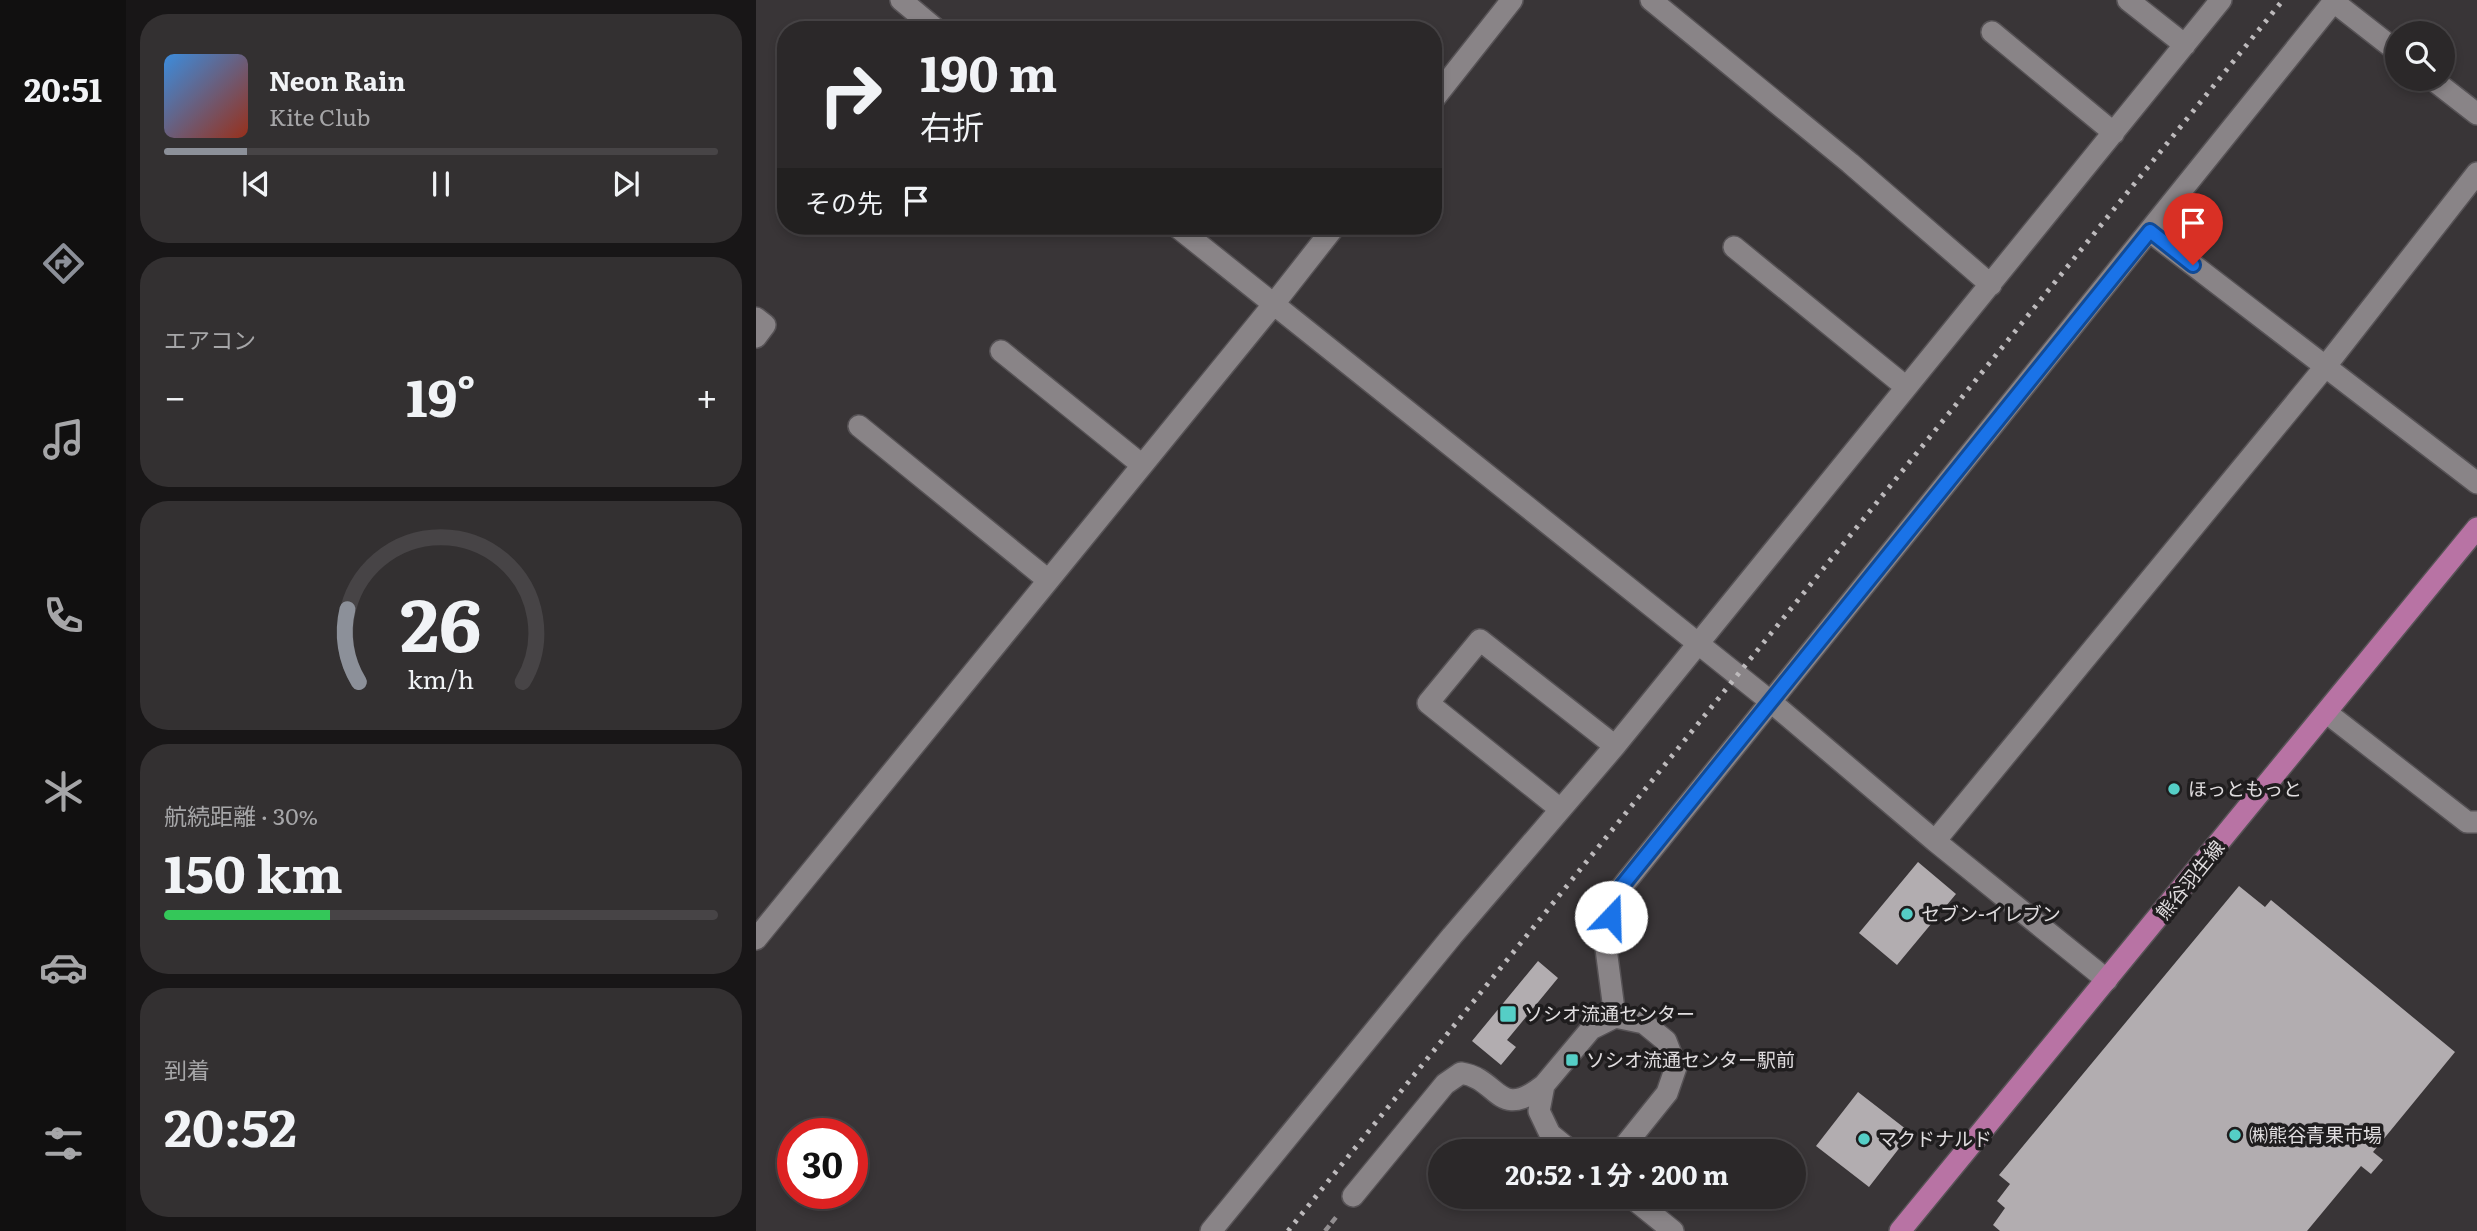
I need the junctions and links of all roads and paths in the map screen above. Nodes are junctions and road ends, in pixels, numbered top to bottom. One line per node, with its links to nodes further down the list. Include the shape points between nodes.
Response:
1 (901, 0): 7 (street)
2 (1512, 0): 11 (street)
3 (1651, 0): 20 (street)
4 (2128, 0): 10 (street)
5 (2221, 0): 10 (street)
6 (2334, 1): 9 (street); 16 (street)
7 (926, 21)
8 (1992, 32): 14 (street)
9 (2385, 42)
10 (2185, 45): 14 (street)
11 (1442, 89)
12 (2447, 91): 13 (street)
13 (2477, 114)
14 (2114, 133): 20 (street)
15 (2477, 173): 25 (street)
16 (2150, 231): 25 (street); 33 (street)
17 (1187, 235): 21 (street)
18 (1328, 235): 21 (street)
19 (1734, 247): 26 (street)
20 (1991, 285): 26 (street)
21 (1273, 305): 28 (street); 32 (street)
22 (756, 318): 23 (street, via 765,325)
23 (756, 337)
24 (1001, 351): 28 (street)
25 (2325, 367): 29 (street); 38 (street)
26 (1906, 387): 32 (street)
27 (859, 426): 31 (street)
28 (1142, 466): 31 (street)
29 (2477, 483)
30 (2477, 528): 34 (main road, 熊谷羽生線)
31 (1048, 580): 39 (street)
32 (1698, 643): 33 (street); 35 (street)
33 (1770, 701): 38 (street); 41 (street, via 1617,892 1605,941)
34 (2327, 713): 37 (street, via 2467,822); 40 (main road, 熊谷羽生線)
35 (1615, 746): 36 (street); 36 (street, via 1479,640 1427,703)
36 (1560, 809): 47 (street)
37 (2477, 822)
38 (1935, 841): 40 (street)
39 (756, 939)
40 (2108, 980): 49 (main road, 熊谷羽生線)
41 (1615, 1017): 42 (street, via 1591,1029); 44 (street, via 1644,1023 1666,1041 1676,1067 1667,1093)
42 (1544, 1085): 43 (street, via 1539,1111); 45 (street, via 1529,1097 1515,1100 1499,1097 1473,1075 1461,1073 1445,1084)
43 (1556, 1139)
44 (1630, 1139)
45 (1353, 1196)
46 (1646, 1209): 48 (street)
47 (1211, 1231)
48 (1673, 1231)
49 (1900, 1231)

